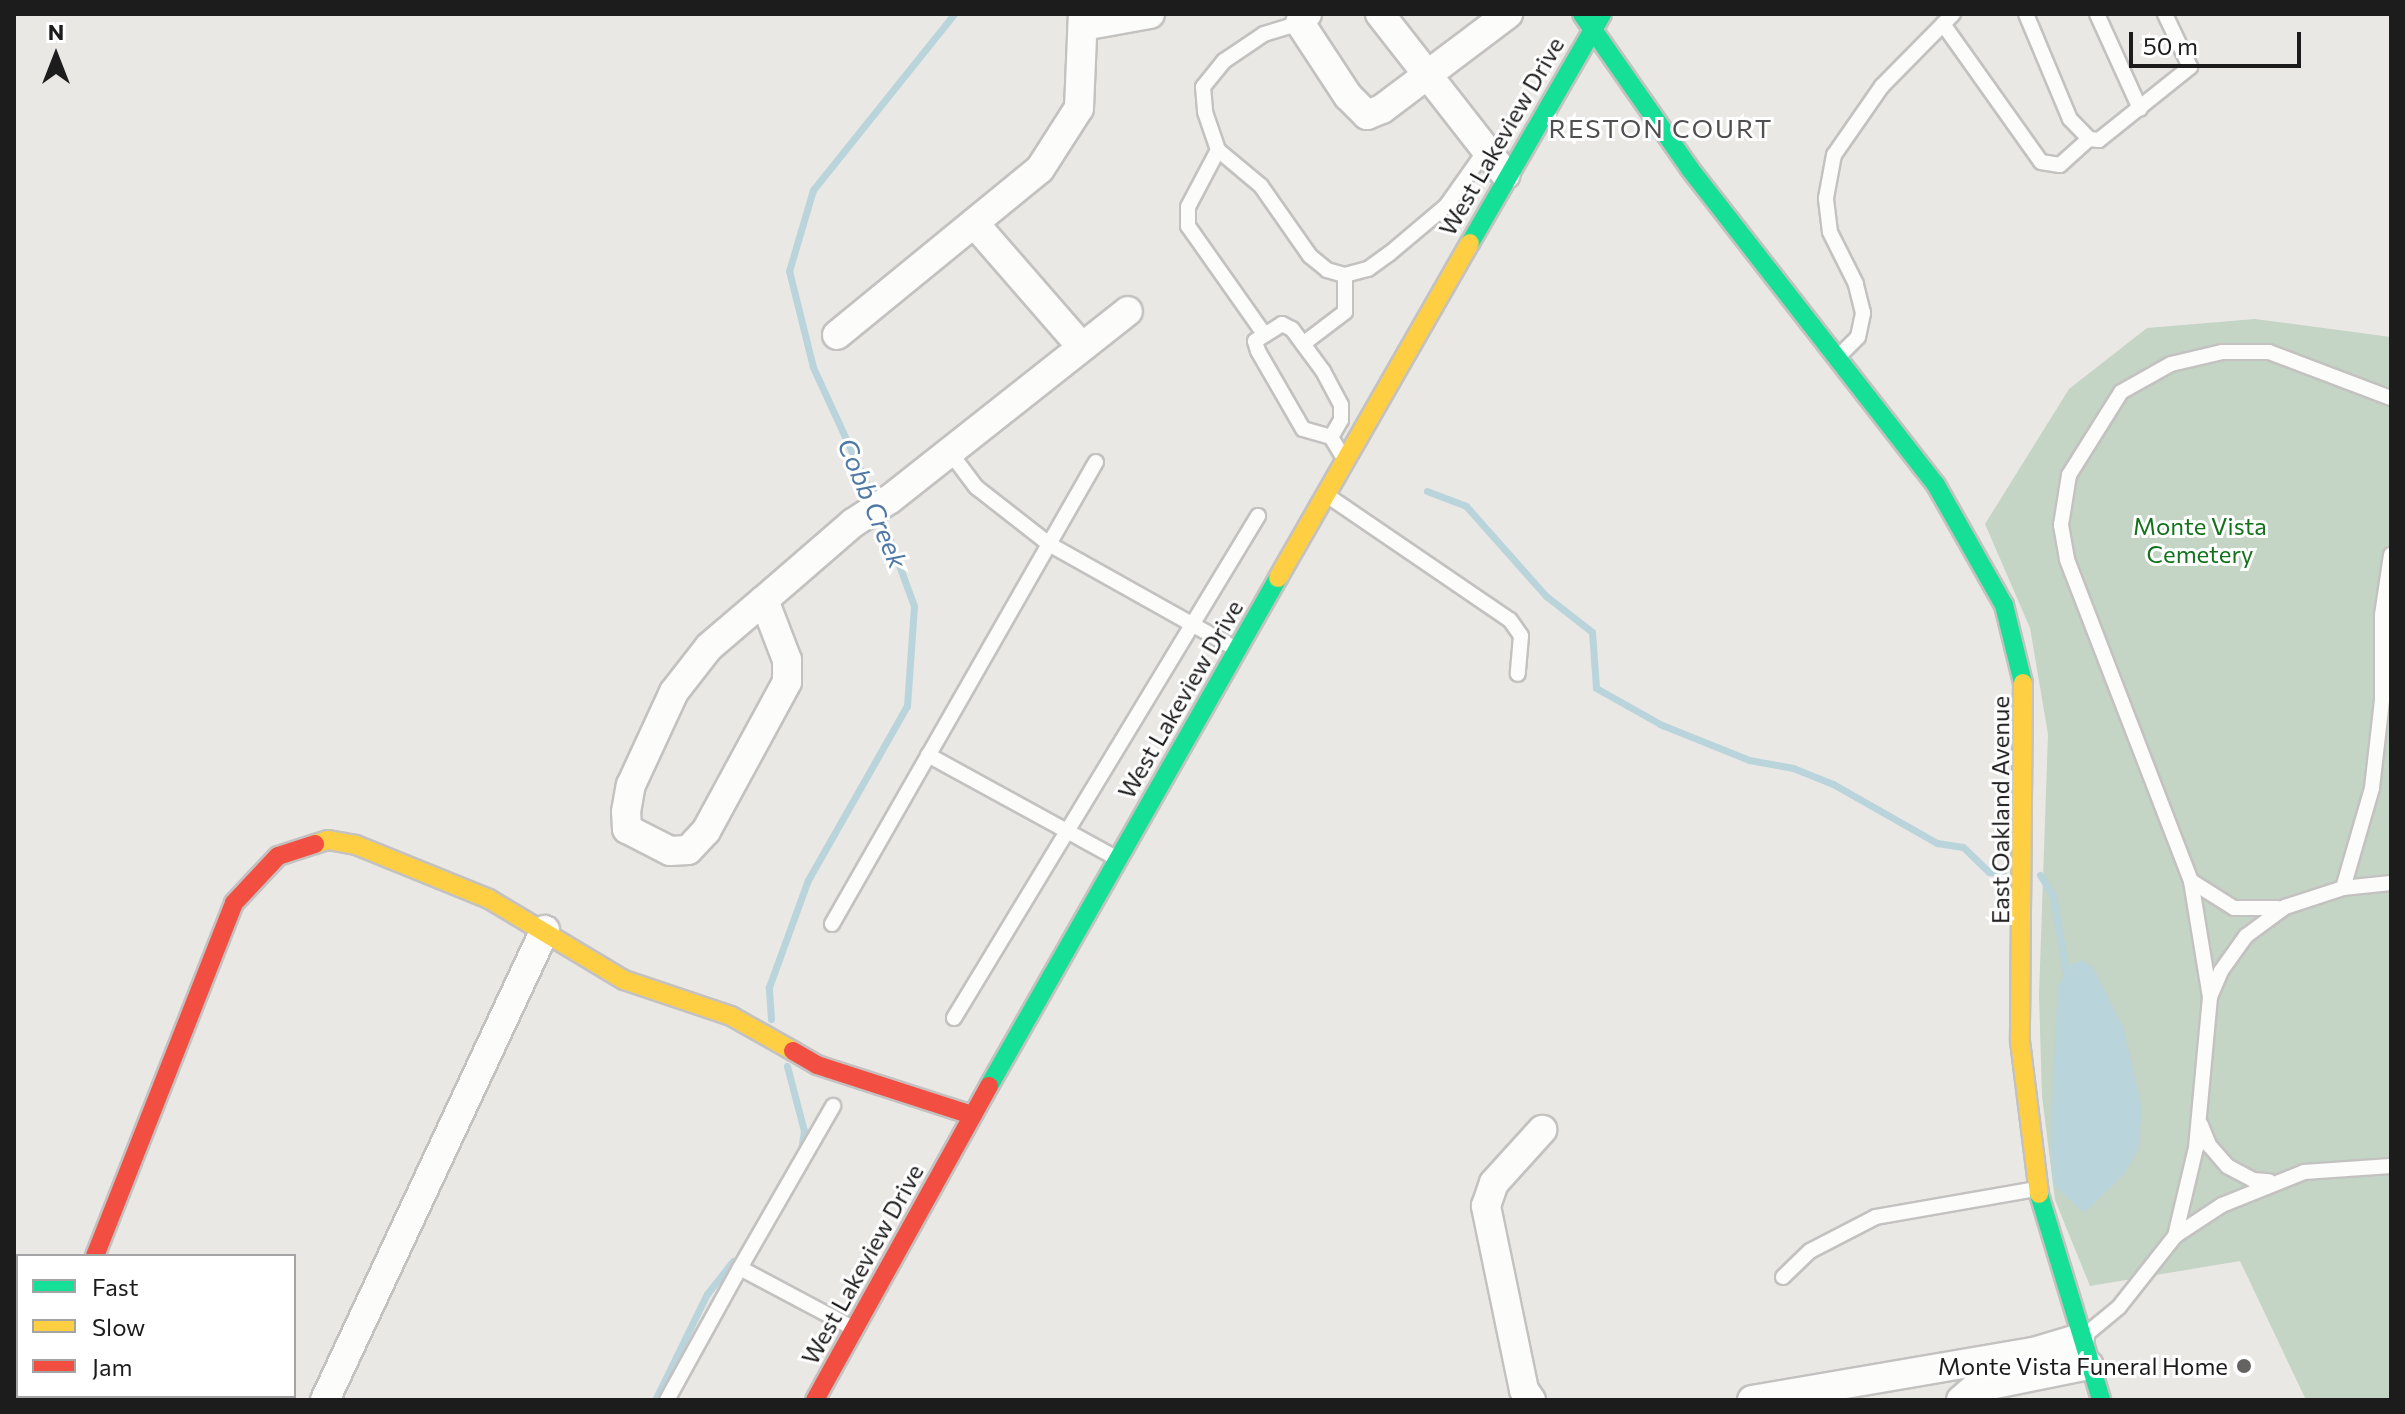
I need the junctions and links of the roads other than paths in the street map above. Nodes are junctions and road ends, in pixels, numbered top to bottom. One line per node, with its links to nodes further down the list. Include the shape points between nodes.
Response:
1 (1150, 14): 10 (street)
2 (1380, 14): 12 (street)
3 (1508, 14): 11 (street)
4 (2026, 14): 14 (lane, via 2070,119)
5 (2097, 14): 13 (lane)
6 (2165, 14): 13 (lane, via 2190,67)
7 (1303, 18): 12 (street, via 1348,96 1367,115); 15 (lane, via 1252,40 1203,87)
8 (1592, 18): 17 (street, West Lakeview Drive); 25 (street, East Oakland Avenue, via 1690,169)
9 (1948, 19): 14 (lane, via 2041,162 2060,165); 25 (lane, via 1882,86 1834,155 1826,198 1830,232 1856,284 1863,313 1858,337)
10 (1083, 20): 18 (street, via 1079,108 1040,169)
11 (1479, 23): 12 (street)
12 (1427, 76): 16 (street)
13 (2140, 109): 14 (lane, via 2099,140)
14 (2089, 139)
15 (1218, 150): 19 (lane, via 1261,186 1310,256 1327,270); 22 (lane, via 1188,207 1188,226)
16 (1485, 151): 17 (street); 19 (lane, via 1446,206 1368,269)
17 (1506, 175): 29 (street, West Lakeview Drive)
18 (974, 223): 21 (street); 24 (street)
19 (1345, 275): 23 (lane, via 1345,312)
20 (1128, 311): 24 (street)
21 (837, 335)
22 (1265, 335): 23 (lane, via 1282,324); 27 (lane, via 1255,341 1258,351 1303,429)
23 (1303, 344): 27 (lane, via 1341,405 1341,420)
24 (1081, 346): 28 (street)
25 (1837, 357): 56 (street, East Oakland Avenue, via 1968,534 1993,581 2017,649 2026,695 2027,755 2020,1041)
26 (2391, 398): 42 (lane, via 2269,352 2222,352 2171,364 2121,392 2069,475 2061,525 2067,559)
27 (1331, 437): 29 (lane)
28 (949, 451): 33 (lane, via 976,487); 35 (street, via 853,523)
29 (1344, 459): 31 (street, West Lakeview Drive)
30 (1096, 462): 33 (lane)
31 (1324, 494): 37 (street, West Lakeview Drive); 38 (lane, via 1510,620 1521,636)
32 (1258, 516): 36 (lane)
33 (1049, 544): 36 (lane); 39 (lane)
34 (2391, 555): 44 (lane, via 2382,615 2382,700 2372,788)
35 (764, 600): 35 (street, via 709,647 674,692 631,785 627,829 670,851 688,850 706,831 787,682 787,660)
36 (1192, 624): 37 (lane); 40 (lane)
37 (1236, 649): 41 (street, West Lakeview Drive)
38 (1518, 674)
39 (928, 755): 40 (lane); 46 (lane)
40 (1068, 830): 41 (lane); 49 (lane)
41 (1117, 858): 51 (street, West Lakeview Drive)
42 (2191, 881): 45 (lane, via 2234,908); 48 (lane)
43 (2391, 883): 44 (lane)
44 (2343, 888): 45 (lane)
45 (2285, 907): 48 (lane, via 2246,936)
46 (832, 924)
47 (545, 930): 51 (street, via 624,980 731,1016 817,1065); 58 (street, via 489,899 356,845 328,840 278,856 234,903); 64 (street)
48 (2210, 997): 52 (lane)
49 (954, 1018)
50 (833, 1106): 59 (lane)
51 (972, 1115): 61 (street, West Lakeview Drive)
52 (2199, 1121): 55 (lane, via 2209,1145 2227,1166 2253,1180); 57 (lane)
53 (1542, 1130): 67 (street, via 1494,1183 1486,1206 1524,1390)
54 (2391, 1166): 55 (lane, via 2349,1166)
55 (2272, 1181): 57 (lane)
56 (2037, 1189): 60 (lane, via 1876,1217 1810,1251); 62 (street, East Oakland Avenue)
57 (2175, 1236): 62 (lane, via 2119,1307)
58 (96, 1254)
59 (740, 1268): 61 (lane); 65 (lane)
60 (1783, 1277)
61 (854, 1328): 66 (street, West Lakeview Drive)
62 (2080, 1338): 63 (street, East Oakland Avenue); 68 (street, via 2034,1352)
63 (2089, 1365): 69 (street, via 1975,1388); 70 (street, East Oakland Avenue)
64 (325, 1400)
65 (667, 1400)
66 (815, 1400)
67 (1531, 1400)
68 (1752, 1400)
69 (1961, 1400)
70 (2101, 1400)

